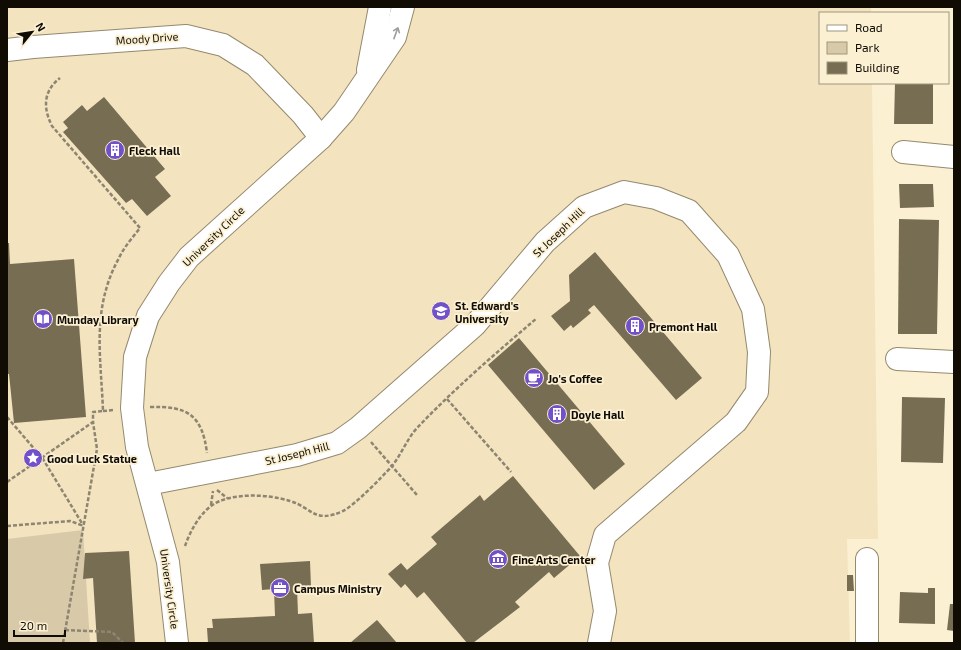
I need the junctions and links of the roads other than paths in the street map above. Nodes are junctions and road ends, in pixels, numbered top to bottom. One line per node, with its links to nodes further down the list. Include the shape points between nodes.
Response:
1 (380, 7): 4 (street, University Circle)
2 (404, 7): 4 (street, University Circle, one-way to 2, via 395,37)
3 (7, 50): 5 (street, Moody Drive, via 186,36 222,45 255,65 303,115)
4 (367, 77): 5 (street, University Circle, via 344,112)
5 (321, 138): 10 (street, University Circle, via 188,257 148,316 135,357 132,408 136,448)
6 (903, 152): 7 (street)
7 (954, 157)
8 (897, 360): 9 (street)
9 (954, 362)
10 (148, 484): 12 (street, University Circle, via 168,562); 13 (street, St Joseph Hill, via 297,454 337,442 358,428 475,325 545,242 584,206 624,192 656,198 688,211 728,255 753,309 759,352 757,392 736,422 605,536 597,563 605,611)
11 (867, 559): 14 (street)
12 (176, 643)
13 (599, 643)
14 (867, 643)

